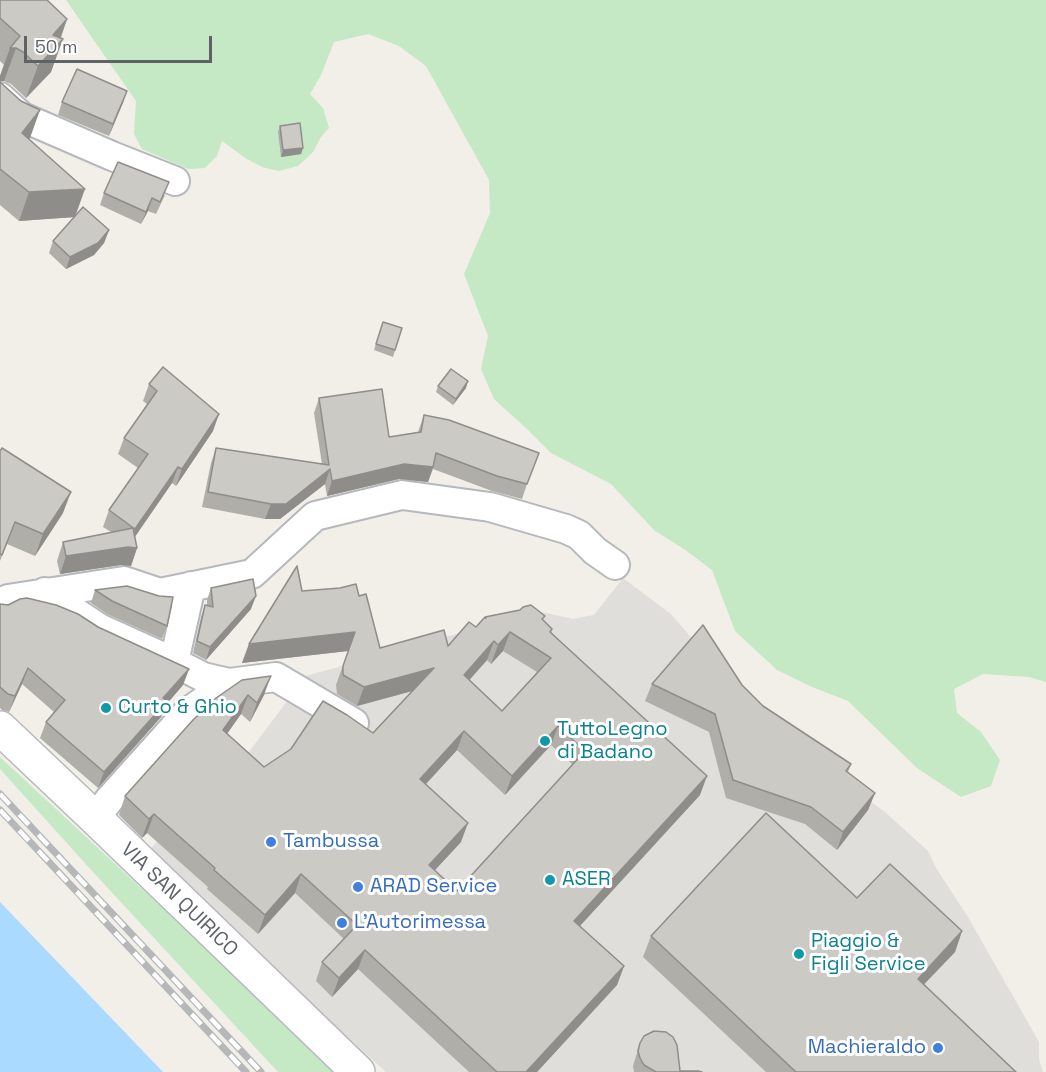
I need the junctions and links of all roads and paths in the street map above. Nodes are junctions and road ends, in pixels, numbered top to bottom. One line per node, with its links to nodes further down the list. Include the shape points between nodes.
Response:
1 (0, 97): 2 (street, via 22,117)
2 (175, 181)
3 (615, 565): 4 (street, via 566,529 490,507 402,495 315,516 252,574)
4 (191, 586): 5 (street, via 160,593 124,581); 7 (street)
5 (45, 592): 6 (street); 7 (street, via 99,628)
6 (0, 604)
7 (174, 662): 8 (street, via 203,677)
8 (230, 683): 9 (street, via 276,677); 11 (street, via 188,712)
9 (354, 723)
10 (0, 728): 11 (main road, VIA SAN QUIRICO)
11 (95, 818): 12 (main road, VIA SAN QUIRICO)
12 (358, 1072)

